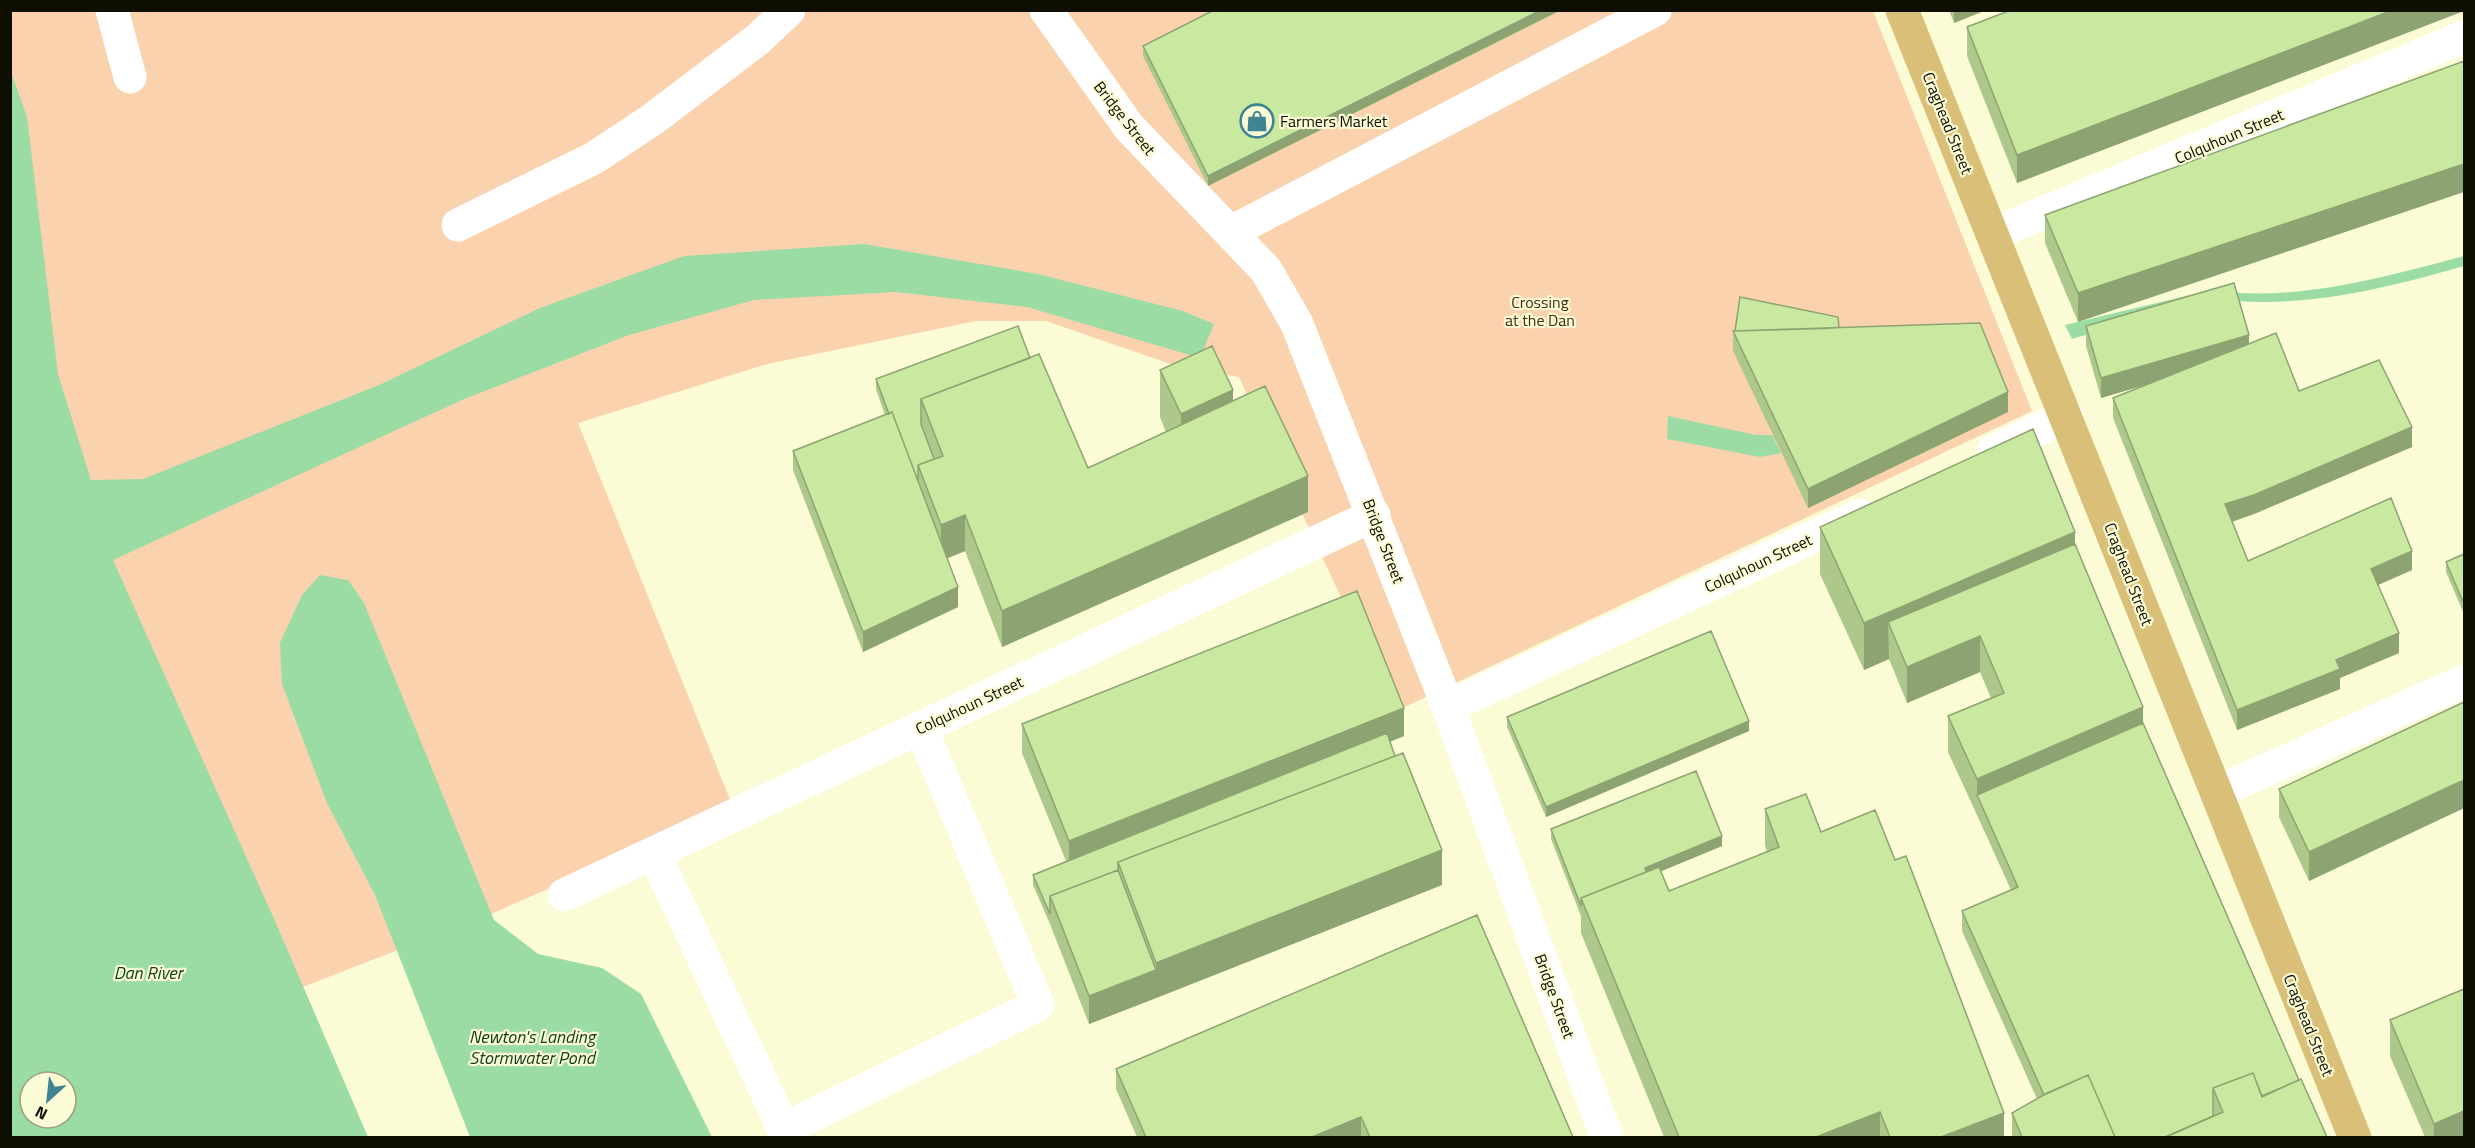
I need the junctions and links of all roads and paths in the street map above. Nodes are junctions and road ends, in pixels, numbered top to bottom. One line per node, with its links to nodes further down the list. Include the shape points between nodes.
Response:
1 (112, 10): 7 (street)
2 (789, 10): 8 (street, via 757,40 594,158)
3 (1046, 10): 9 (street, Bridge Street, via 1129,128)
4 (1655, 10): 9 (street)
5 (1902, 10): 10 (main road, Craghead Street)
6 (2464, 37): 10 (street, Colquhoun Street)
7 (130, 77)
8 (458, 225)
9 (1231, 232): 14 (street, Bridge Street, via 1266,270 1297,324)
10 (1993, 234): 11 (main road, Craghead Street)
11 (2067, 416): 12 (street); 18 (main road, Craghead Street)
12 (1970, 462)
13 (1884, 503): 16 (street, Colquhoun Street)
14 (1374, 515): 16 (street, Bridge Street); 17 (street, Colquhoun Street)
15 (2464, 681): 18 (street)
16 (1448, 707): 22 (street, Bridge Street)
17 (921, 728): 19 (street, Colquhoun Street); 21 (street, via 1038,1005)
18 (2215, 793): 23 (main road, Craghead Street)
19 (654, 853): 20 (street, Colquhoun Street); 21 (street)
20 (564, 895)
21 (786, 1133)
22 (1607, 1137)
23 (2355, 1137)

